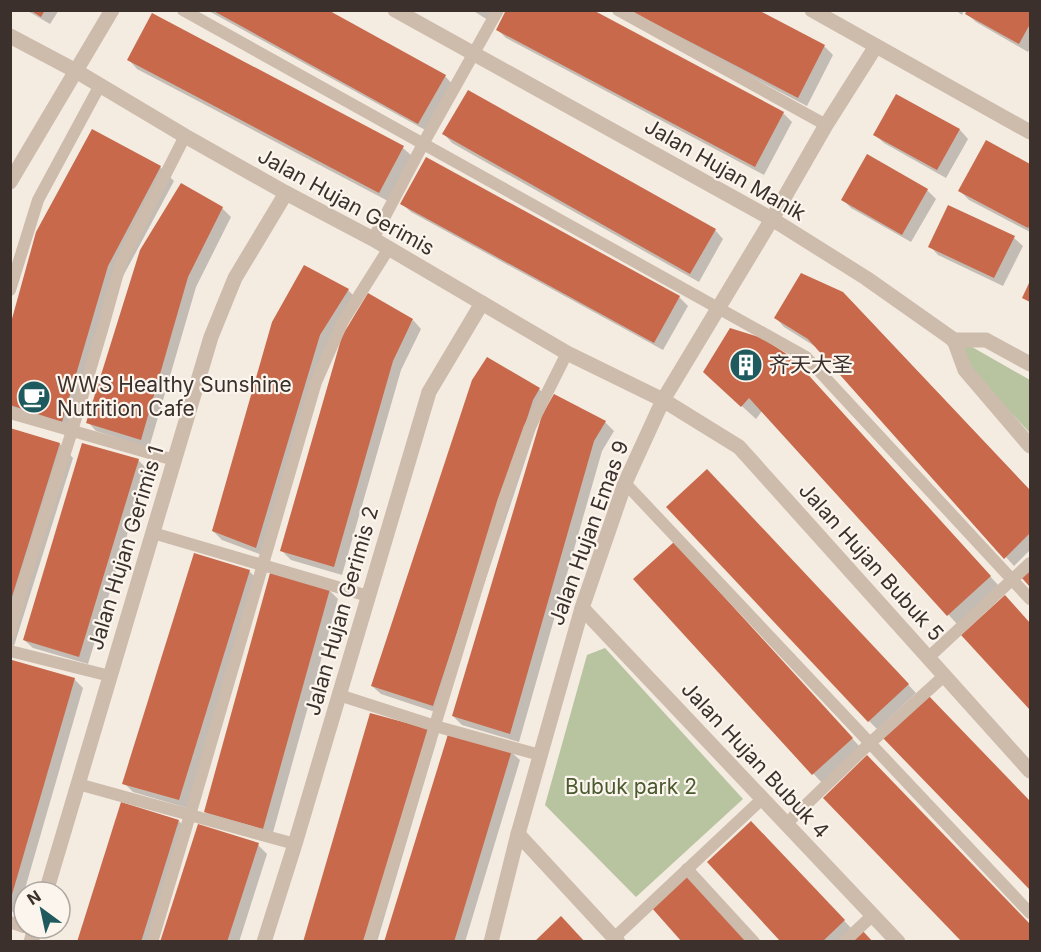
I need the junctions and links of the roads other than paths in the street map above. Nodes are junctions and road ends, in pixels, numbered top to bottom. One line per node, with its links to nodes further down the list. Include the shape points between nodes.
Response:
1 (112, 10): 10 (street)
2 (183, 10): 15 (lane)
3 (395, 10): 9 (street, Jalan Hujan Manik)
4 (498, 10): 9 (lane)
5 (618, 10): 12 (lane)
6 (812, 10): 8 (street)
7 (10, 36): 10 (street, Jalan Hujan Gerimis)
8 (876, 46): 12 (street, Jalan Hujan Emas 9); 13 (street)
9 (473, 54): 15 (lane); 18 (street, Jalan Hujan Manik)
10 (76, 71): 11 (street, Jalan Hujan Gerimis); 16 (street)
11 (100, 85): 14 (street, Jalan Hujan Gerimis); 21 (lane, via 38,200)
12 (826, 125): 18 (street, Jalan Hujan Emas 9)
13 (1030, 132)
14 (185, 136): 17 (street, Jalan Hujan Gerimis); 29 (lane, via 121,262)
15 (423, 144): 19 (lane); 23 (lane)
16 (10, 182)
17 (286, 193): 19 (street, Jalan Hujan Gerimis); 31 (street, Jalan Hujan Gerimis 1, via 235,278 211,337)
18 (772, 219): 23 (street, Jalan Hujan Emas 9); 24 (street, Jalan Hujan Manik)
19 (373, 239): 20 (street, Jalan Hujan Gerimis)
20 (389, 248): 22 (street, Jalan Hujan Gerimis); 35 (lane, via 343,321 316,382)
21 (10, 290)
22 (482, 303): 25 (street, Jalan Hujan Gerimis); 37 (street, Jalan Hujan Gerimis 2, via 429,392)
23 (718, 308): 27 (street, Jalan Hujan Emas 9); 36 (lane, via 806,357)
24 (954, 340): 26 (street, via 986,340); 30 (street, via 965,370)
25 (567, 353): 27 (street, Jalan Hujan Gerimis); 46 (lane, via 529,429 503,502)
26 (1030, 364)
27 (663, 400): 32 (street, Jalan Hujan Emas 9); 42 (street, Jalan Hujan Bubuk 5, via 740,447)
28 (10, 413): 29 (lane)
29 (72, 431): 31 (lane); 40 (lane)
30 (1030, 446)
31 (174, 460): 33 (street, Jalan Hujan Gerimis 1)
32 (625, 483): 39 (street, Jalan Hujan Emas 9); 47 (lane)
33 (153, 533): 35 (lane); 43 (street, Jalan Hujan Gerimis 1)
34 (1030, 563): 36 (lane)
35 (263, 564): 37 (lane); 52 (lane)
36 (1013, 580): 38 (lane); 42 (lane)
37 (368, 596): 45 (street, Jalan Hujan Gerimis 2)
38 (1030, 599)
39 (582, 608): 48 (street, Jalan Hujan Emas 9); 51 (street, Jalan Hujan Bubuk 4)
40 (10, 634)
41 (10, 651): 43 (lane)
42 (929, 657): 44 (street, Jalan Hujan Bubuk 5)
43 (110, 676): 50 (street, Jalan Hujan Gerimis 1)
44 (944, 676): 47 (lane); 49 (street, Jalan Hujan Bubuk 5)
45 (339, 696): 46 (lane); 55 (street, Jalan Hujan Gerimis 2)
46 (435, 726): 48 (lane); 63 (lane)
47 (870, 743): 53 (lane); 58 (lane)
48 (540, 755): 54 (street, Jalan Hujan Emas 9)
49 (1030, 771)
50 (78, 784): 52 (lane); 57 (street, Jalan Hujan Gerimis 1)
51 (762, 799): 53 (street, Jalan Hujan Bubuk 4); 56 (lane)
52 (190, 815): 55 (lane); 61 (lane)
53 (786, 824): 59 (street, Jalan Hujan Bubuk 4)
54 (518, 834): 60 (street); 64 (street, Jalan Hujan Emas 9)
55 (295, 844): 62 (street, Jalan Hujan Gerimis 2)
56 (687, 869): 60 (lane); 65 (lane)
57 (50, 880)
58 (1030, 913)
59 (873, 915): 66 (lane); 67 (street, Jalan Hujan Bubuk 4)
60 (616, 940)
61 (152, 942)
62 (264, 942)
63 (369, 942)
64 (491, 942)
65 (754, 942)
66 (844, 942)
67 (898, 942)

